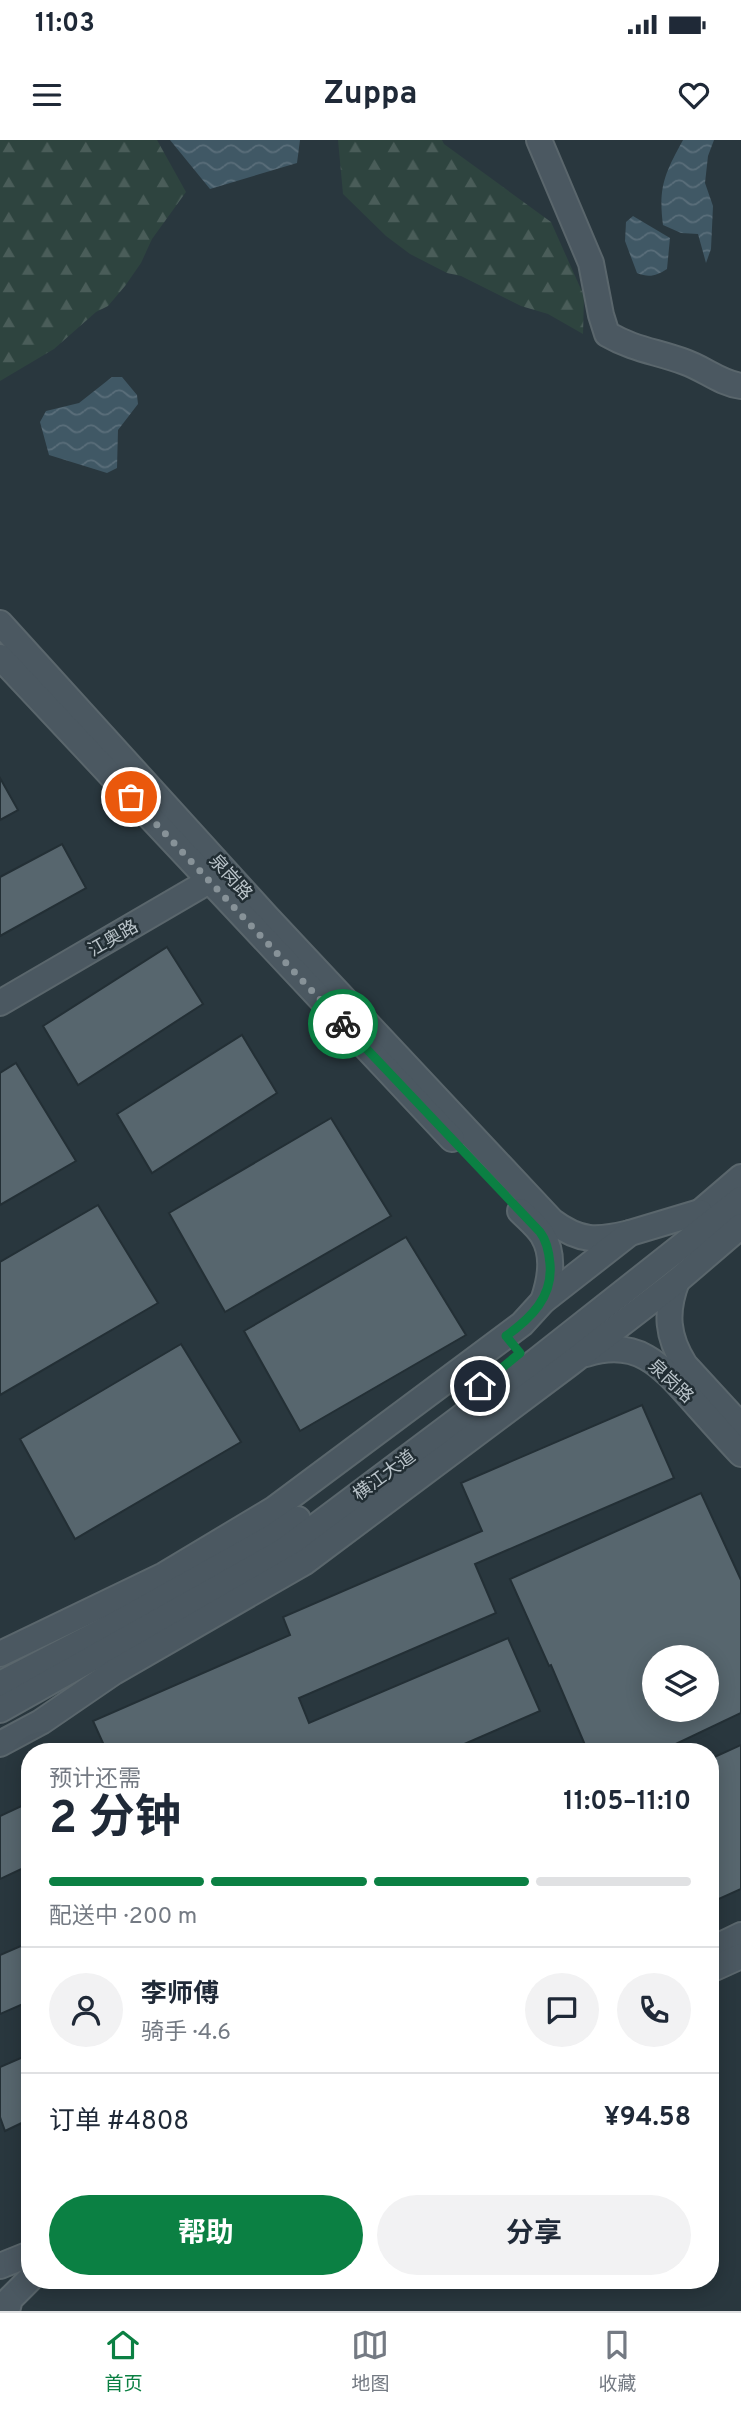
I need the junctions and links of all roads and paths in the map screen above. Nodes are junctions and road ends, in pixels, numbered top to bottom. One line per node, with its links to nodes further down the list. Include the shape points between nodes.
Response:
1 (539, 140): 2 (street, via 591,263 607,334 628,346 687,362 727,384)
2 (741, 386)
3 (0, 623): 5 (street, 泉岗路)
4 (0, 657): 5 (street, 泉岗路)
5 (212, 870): 6 (street, 江奥路); 7 (street, 江奥路); 10 (street, 泉岗路)
6 (0, 987)
7 (0, 1003)
8 (741, 1177): 13 (street, 横江大道)
9 (741, 1199): 13 (street, 横江大道)
10 (546, 1226): 12 (street, 泉岗路, via 590,1239); 15 (street, 泉岗路, via 550,1270)
11 (741, 1226): 13 (street)
12 (630, 1233): 13 (street); 15 (street)
13 (702, 1233): 14 (street); 17 (street, 横江大道)
14 (677, 1281): 16 (street); 18 (street, 泉岗路, via 669,1326)
15 (543, 1301): 17 (street, via 522,1324)
16 (582, 1355): 17 (street); 18 (street, 泉岗路, via 619,1348)
17 (528, 1357): 21 (street, via 164,1575); 22 (street, 横江大道, via 272,1537); 23 (street, 横江大道, via 283,1551); 24 (street, via 305,1562)
18 (679, 1371): 19 (street, 泉岗路); 20 (street, 泉岗路)
19 (741, 1426)
20 (741, 1454)
21 (0, 1654)
22 (0, 1684)
23 (0, 1710)
24 (0, 1744)
25 (741, 1935): 26 (street)
26 (719, 1946)
27 (741, 1956): 28 (street)
28 (719, 1966)
29 (21, 2255): 30 (street)
30 (0, 2258)
31 (21, 2258): 32 (street)
32 (0, 2266)
33 (21, 2279): 34 (street)
34 (0, 2286)
35 (21, 2286): 36 (street)
36 (7, 2311)

